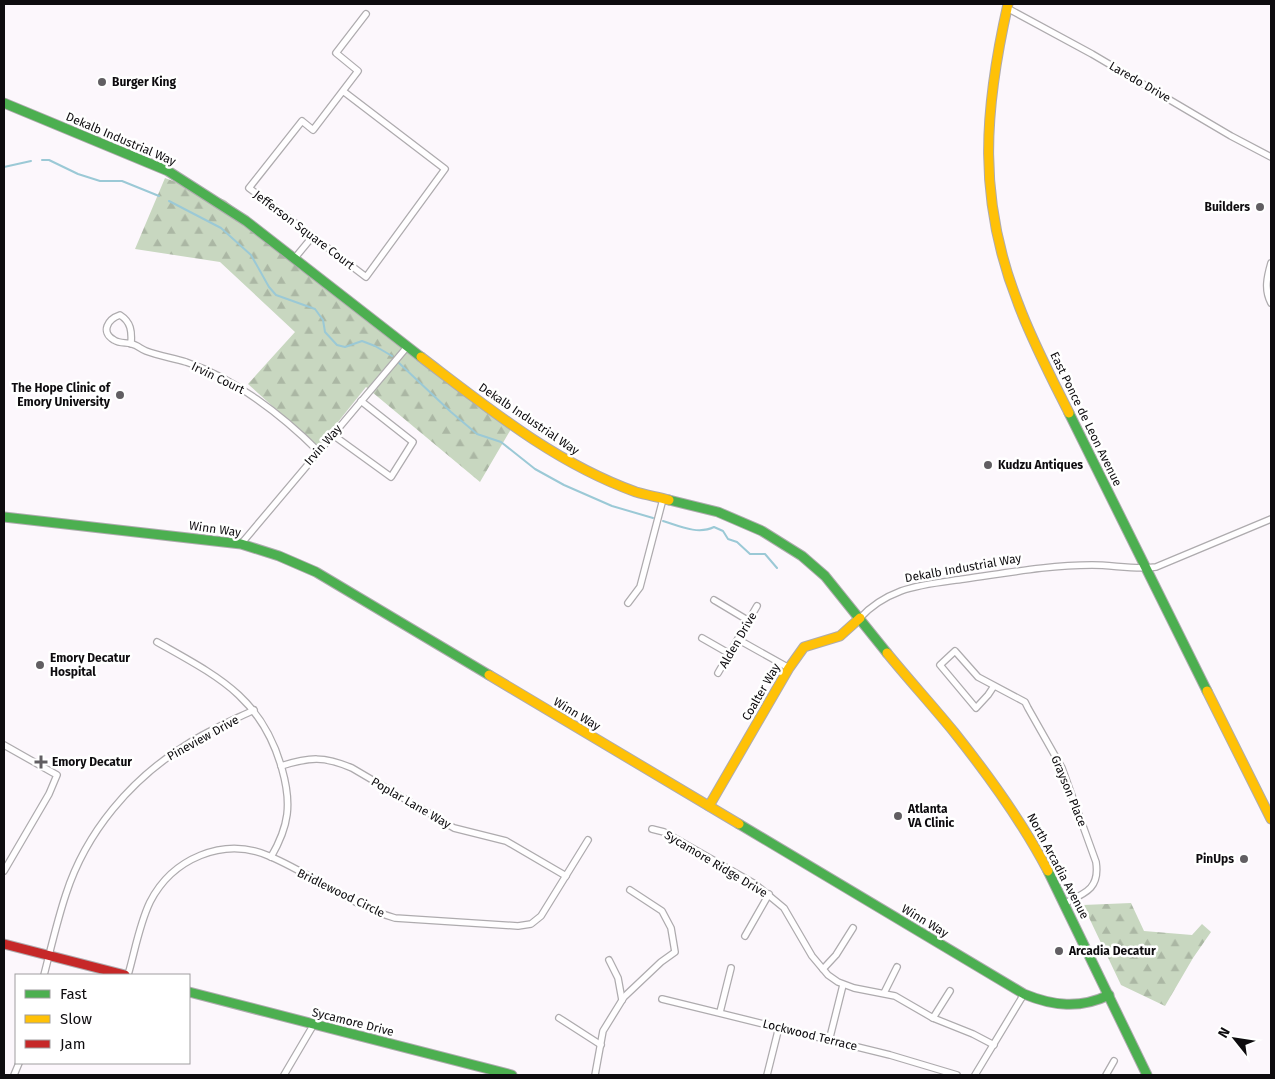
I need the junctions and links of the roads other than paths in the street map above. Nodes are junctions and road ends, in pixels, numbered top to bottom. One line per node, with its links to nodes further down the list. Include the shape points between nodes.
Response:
1 (1008, 6): 5 (street, Laredo Drive); 19 (main road, East Ponce de Leon Avenue, via 990,101 987,143 991,206 1001,258 1031,336)
2 (366, 14): 3 (street, Jefferson Square Court, via 336,53 358,71)
3 (343, 91): 6 (street, Jefferson Square Court, via 313,130 302,121 249,188); 6 (street, Jefferson Square Court, via 445,169 366,277)
4 (4, 103): 7 (main road, Dekalb Industrial Way, via 168,171 220,203)
5 (1271, 157)
6 (312, 236): 7 (street)
7 (294, 259): 11 (main road, Dekalb Industrial Way)
8 (1271, 264): 9 (street, via 1266,286)
9 (1271, 303)
10 (132, 344): 10 (street, Irvin Court, via 128,321 120,315 113,318 108,323 110,337 122,344); 14 (street, Irvin Court, via 208,370 247,392)
11 (407, 347): 12 (street, Irvin Way); 15 (main road, Dekalb Industrial Way, via 556,454 608,481)
12 (361, 401): 13 (street, Irvin Way); 13 (street, via 413,442 390,477)
13 (333, 435): 14 (street, Irvin Way)
14 (318, 451): 18 (street, Irvin Way)
15 (663, 499): 21 (street, via 640,587); 23 (main road, Dekalb Industrial Way, via 718,512 770,536 802,556 825,576)
16 (4, 517): 18 (main road, Winn Way)
17 (1271, 519): 19 (street, Dekalb Industrial Way, via 1166,564)
18 (241, 544): 35 (main road, Winn Way, via 316,572)
19 (1146, 568): 23 (street, Dekalb Industrial Way, via 1069,565 909,588 871,607); 36 (main road, East Ponce de Leon Avenue)
20 (714, 600): 24 (street)
21 (628, 603)
22 (757, 606): 24 (street, Alden Drive)
23 (860, 618): 29 (main road, Coalter Way, via 840,636 804,647); 44 (main road, North Arcadia Avenue, via 1008,803)
24 (749, 621): 26 (street, Alden Drive)
25 (702, 638): 28 (street)
26 (739, 640): 28 (street, Alden Drive); 29 (street)
27 (157, 642): 32 (street, via 219,679)
28 (730, 654): 30 (street, Alden Drive)
29 (789, 668): 35 (main road, Coalter Way)
30 (718, 673)
31 (994, 686): 31 (street, Grayson Place, via 978,677 955,651 940,665 976,708); 44 (street, Grayson Place, via 1024,702 1028,708 1062,768 1096,862 1098,874 1092,887)
32 (254, 710): 34 (street, via 274,744); 48 (street, Pineview Drive, via 180,749 144,776 108,814 82,855 66,893)
33 (4, 744): 40 (street, via 57,775)
34 (281, 766): 39 (street, via 288,810 284,831); 41 (street, Poplar Lane Way, via 306,759 327,759 352,768 454,828 506,841)
35 (709, 806): 60 (main road, Winn Way)
36 (1271, 818)
37 (652, 829): 43 (street, Sycamore Ridge Drive, via 664,832)
38 (588, 840): 41 (street, Bridlewood Circle)
39 (271, 857): 41 (street, Bridlewood Circle, via 348,898 388,916 404,919 524,926 536,920 546,909); 55 (street, Bridlewood Circle, via 242,849 216,850 194,858 173,872 150,902)
40 (4, 871)
41 (566, 876)
42 (630, 890): 63 (street, via 662,911 671,928 675,952 660,962)
43 (769, 894): 46 (street); 52 (street, Sycamore Ridge Drive, via 784,908)
44 (1065, 903): 61 (main road, North Arcadia Avenue)
45 (853, 928): 52 (street)
46 (744, 936)
47 (4, 944): 48 (main road)
48 (48, 956): 53 (street, Pineview Drive); 54 (main road)
49 (609, 960): 63 (street, via 618,978)
50 (897, 967): 59 (street)
51 (731, 968): 64 (street)
52 (823, 969): 56 (street, Sycamore Ridge Drive)
53 (44, 974)
54 (123, 974)
55 (127, 974)
56 (843, 985): 59 (street, Sycamore Ridge Drive); 69 (street)
57 (950, 991): 66 (street)
58 (190, 992): 67 (main road, Sycamore Drive)
59 (884, 993): 66 (street, Sycamore Ridge Drive)
60 (1024, 994): 61 (main road, Winn Way, via 1064,1006); 71 (street)
61 (1109, 995): 80 (main road, North Arcadia Avenue)
62 (662, 999): 64 (street, Lockwood Terrace)
63 (622, 1000): 70 (street, via 603,1031)
64 (720, 1012): 68 (street, Lockwood Terrace)
65 (559, 1018): 70 (street)
66 (933, 1018): 71 (street, Sycamore Ridge Drive)
67 (314, 1024): 73 (street); 74 (main road, Sycamore Drive)
68 (779, 1027): 69 (street, Lockwood Terrace); 76 (street)
69 (829, 1040): 77 (street, Lockwood Terrace, via 890,1054)
70 (601, 1045): 75 (street)
71 (994, 1045): 78 (street)
72 (1114, 1061): 79 (street)
73 (284, 1075)
74 (512, 1075)
75 (595, 1075)
76 (767, 1075)
77 (956, 1075)
78 (975, 1075)
79 (1106, 1075)
80 (1147, 1075)

